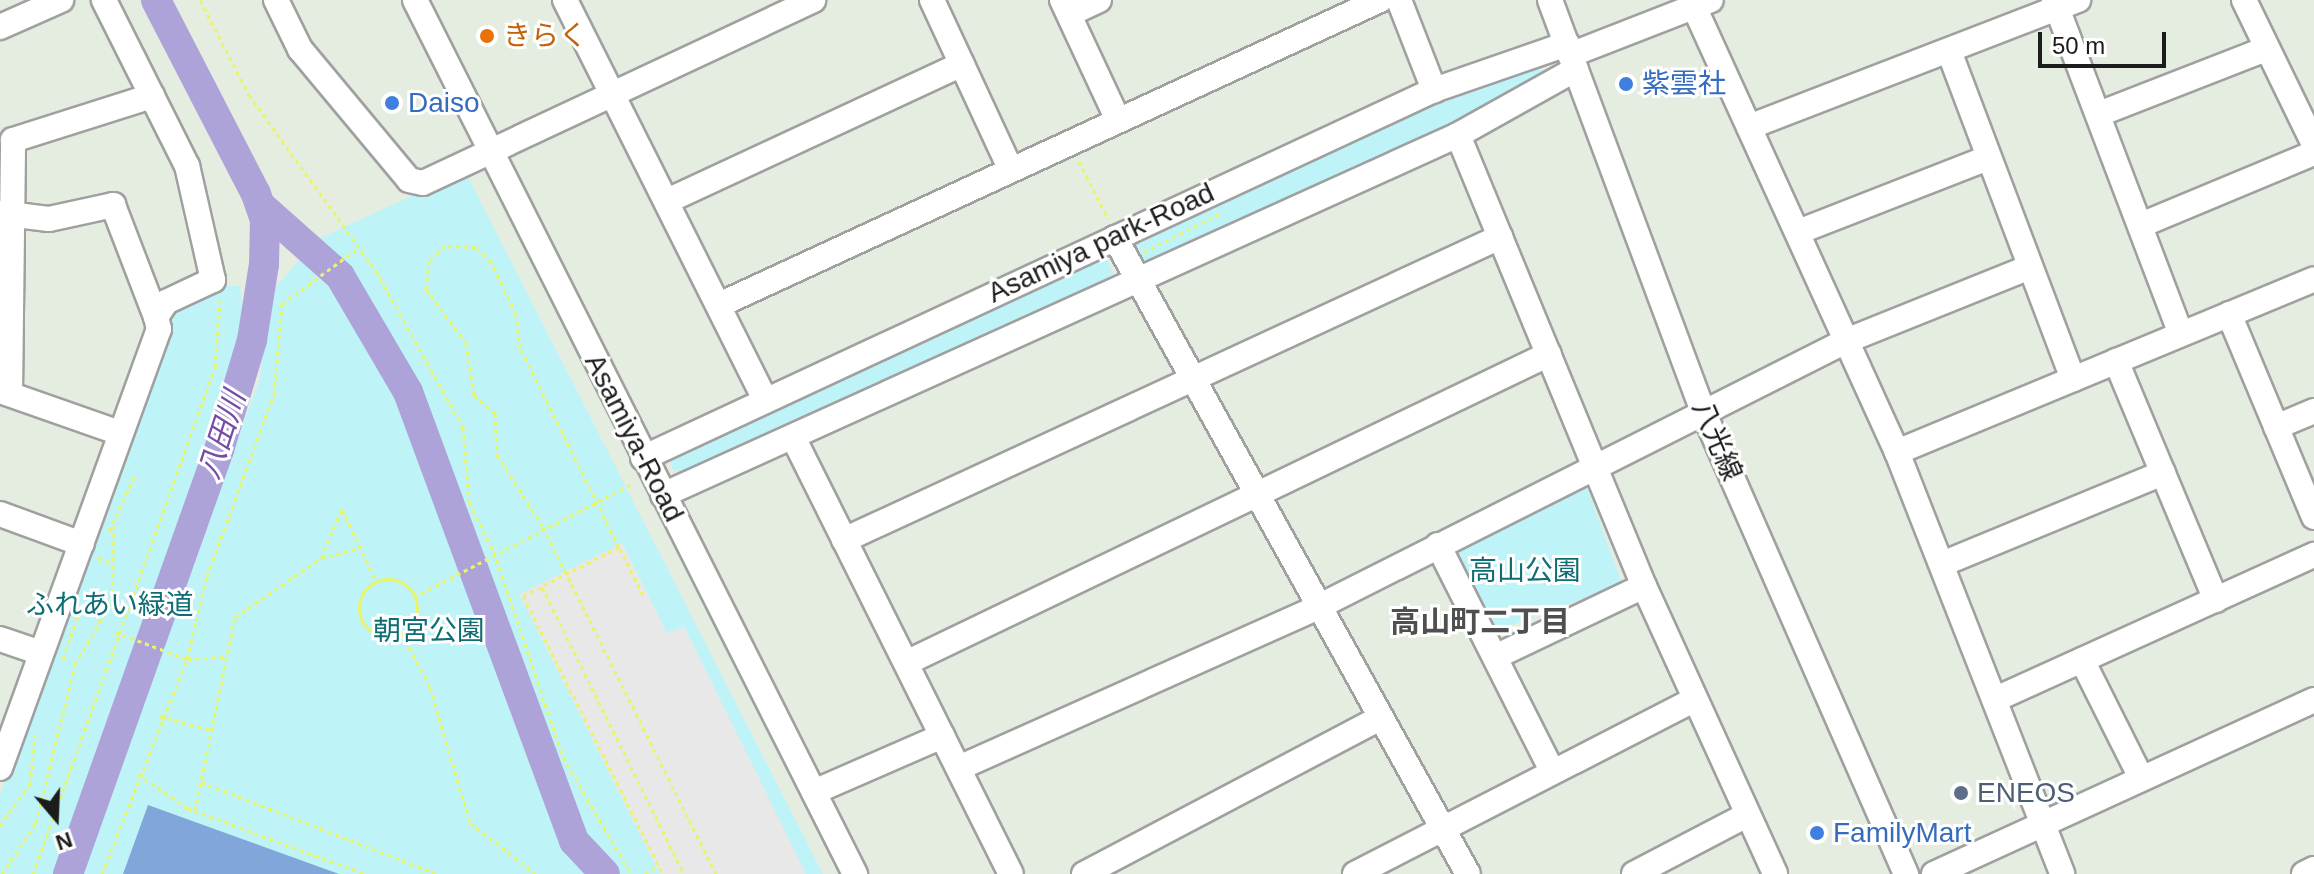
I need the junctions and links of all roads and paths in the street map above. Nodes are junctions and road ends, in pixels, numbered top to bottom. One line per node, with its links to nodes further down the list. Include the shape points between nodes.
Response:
1 (61, 0): 17 (street)
2 (104, 0): 24 (street)
3 (200, 0): 41 (path, via 249,95)
4 (276, 0): 31 (street, via 300,49 409,180 423,183)
5 (415, 0): 31 (street, Asamiya-Road)
6 (565, 0): 23 (street)
7 (813, 0): 23 (street)
8 (932, 0): 21 (street)
9 (1099, 0): 16 (street)
10 (1380, 0): 26 (street)
11 (1399, 0): 22 (street)
12 (1550, 0): 20 (street, 八光線)
13 (2244, 0): 18 (street)
14 (1698, 2): 20 (street, Asamiya park-Road); 27 (street)
15 (2063, 3): 19 (street); 25 (street)
16 (1066, 7): 26 (street)
17 (0, 27)
18 (2266, 49): 25 (street); 30 (street)
19 (1949, 51): 27 (street); 33 (street)
20 (1571, 56): 22 (street, Asamiya park-Road); 28 (street, Asamiya park-Road); 57 (street, 八光線)
21 (962, 64): 34 (street); 35 (street)
22 (1434, 90): 40 (street, Asamiya park-Road)
23 (613, 94): 31 (street); 35 (street)
24 (152, 96): 36 (street, via 13,140); 48 (street, via 187,166 213,280 166,302)
25 (2099, 114): 37 (street)
26 (1118, 120): 29 (street)
27 (1749, 127): 38 (street)
28 (1458, 135): 39 (street); 45 (street, Asamiya park-Road)
29 (1070, 144): 34 (street); 40 (path)
30 (2314, 144)
31 (491, 152): 63 (street, Asamiya-Road)
32 (2314, 153): 37 (street)
33 (1988, 158): 38 (street); 42 (street)
34 (1011, 170): 46 (street)
35 (667, 201): 46 (street)
36 (7, 214): 43 (street); 48 (street, via 49,219 113,205)
37 (2141, 225): 49 (street)
38 (1798, 232): 50 (street)
39 (1500, 237): 51 (street); 54 (street)
40 (1116, 238): 45 (street); 56 (street, Asamiya park-Road)
41 (357, 249): 79 (path, via 463,427 469,502); 98 (path, via 282,304 274,394 207,576)
42 (2030, 267): 50 (street); 53 (street)
43 (7, 272): 55 (street)
44 (2314, 279): 47 (street)
45 (1136, 281): 54 (street); 61 (street, Asamiya park-Road)
46 (719, 305): 56 (street)
47 (2229, 314): 49 (street); 59 (street)
48 (156, 317): 60 (street, via 159,329)
49 (2181, 334): 52 (street)
50 (1846, 341): 57 (street); 62 (street)
51 (1549, 354): 64 (street); 68 (street)
52 (2116, 361): 53 (street); 65 (street)
53 (2073, 379): 62 (street)
54 (1193, 381): 68 (street); 74 (street)
55 (5, 392): 60 (street)
56 (764, 397): 63 (street, Asamiya park-Road)
57 (1703, 411): 64 (street); 140 (street, 八光線)
58 (2314, 411): 59 (street)
59 (2276, 427): 71 (street)
60 (120, 433): 78 (street)
61 (793, 437): 67 (street, Asamiya park-Road); 74 (street)
62 (1897, 452): 83 (street)
63 (643, 458): 67 (street, Asamiya-Road)
64 (1595, 468): 75 (street); 87 (street)
65 (2163, 473): 83 (street); 90 (street)
66 (632, 484): 69 (path)
67 (663, 495): 115 (street, Asamiya-Road)
68 (1255, 495): 91 (street); 100 (street)
69 (596, 500): 73 (path); 73 (path, via 520,348 516,314 491,262 476,247 445,246 429,261 426,289 457,325 474,395 495,413 497,455); 76 (path)
70 (0, 514): 78 (street)
71 (2314, 517)
72 (114, 526): 82 (path)
73 (543, 527): 79 (path); 84 (path)
74 (844, 540): 100 (street)
75 (1438, 545): 91 (street); 96 (street)
76 (619, 547): 84 (path); 88 (path)
77 (360, 548): 81 (path); 81 (path, via 342,509); 85 (path)
78 (87, 549): 82 (path); 95 (street)
79 (494, 552): 89 (path); 128 (path, via 563,757)
80 (2314, 555): 90 (street)
81 (321, 558): 97 (path, via 235,617)
82 (113, 564): 122 (path, via 108,612 75,664 61,703 36,823)
83 (1942, 564): 103 (street)
84 (566, 574): 86 (path); 132 (path)
85 (376, 581): 89 (path, via 398,581); 93 (path, via 360,598 362,621 379,636)
86 (542, 586): 120 (path, via 523,596); 131 (path)
87 (1644, 586): 96 (street); 102 (street)
88 (643, 595)
89 (414, 597): 93 (path, via 414,621)
90 (2216, 600): 99 (street)
91 (1318, 607): 106 (street); 109 (street)
92 (115, 632): 98 (path)
93 (402, 633): 127 (path, via 430,687 470,823)
94 (0, 639): 95 (street)
95 (41, 653): 110 (street)
96 (1495, 657): 111 (street)
97 (226, 658): 98 (path); 107 (path)
98 (187, 659): 105 (path)
99 (2082, 660): 103 (street); 113 (street)
100 (908, 662): 108 (street)
101 (101, 688): 123 (path)
102 (1695, 699): 111 (street); 117 (street)
103 (1996, 699): 118 (street)
104 (2314, 700): 113 (street)
105 (159, 716): 107 (path); 112 (path)
106 (1380, 718): 119 (street); 135 (street)
107 (210, 730): 114 (path)
108 (942, 736): 109 (street); 115 (street)
109 (961, 767): 134 (street)
110 (0, 768)
111 (1552, 771): 119 (street)
112 (138, 774): 116 (path); 124 (path)
113 (2140, 776): 118 (street)
114 (201, 782): 116 (path); 126 (path)
115 (814, 792): 133 (street, Asamiya-Road)
116 (195, 810): 125 (path)
117 (1747, 815): 138 (street); 139 (street)
118 (2043, 820): 141 (street); 142 (street)
119 (1443, 830): 136 (street); 137 (street)
120 (659, 864): 129 (path); 130 (path)
121 (2314, 869): 143 (street)
122 (2, 874)
123 (33, 874)
124 (102, 874)
125 (365, 874)
126 (437, 874)
127 (536, 874)
128 (631, 874)
129 (645, 874)
130 (663, 874)
131 (684, 874)
132 (716, 874)
133 (855, 874)
134 (1011, 874)
135 (1084, 874)
136 (1355, 874)
137 (1468, 874)
138 (1634, 874)
139 (1775, 874)
140 (1906, 874)
141 (1934, 874)
142 (2062, 874)
143 (2304, 874)

